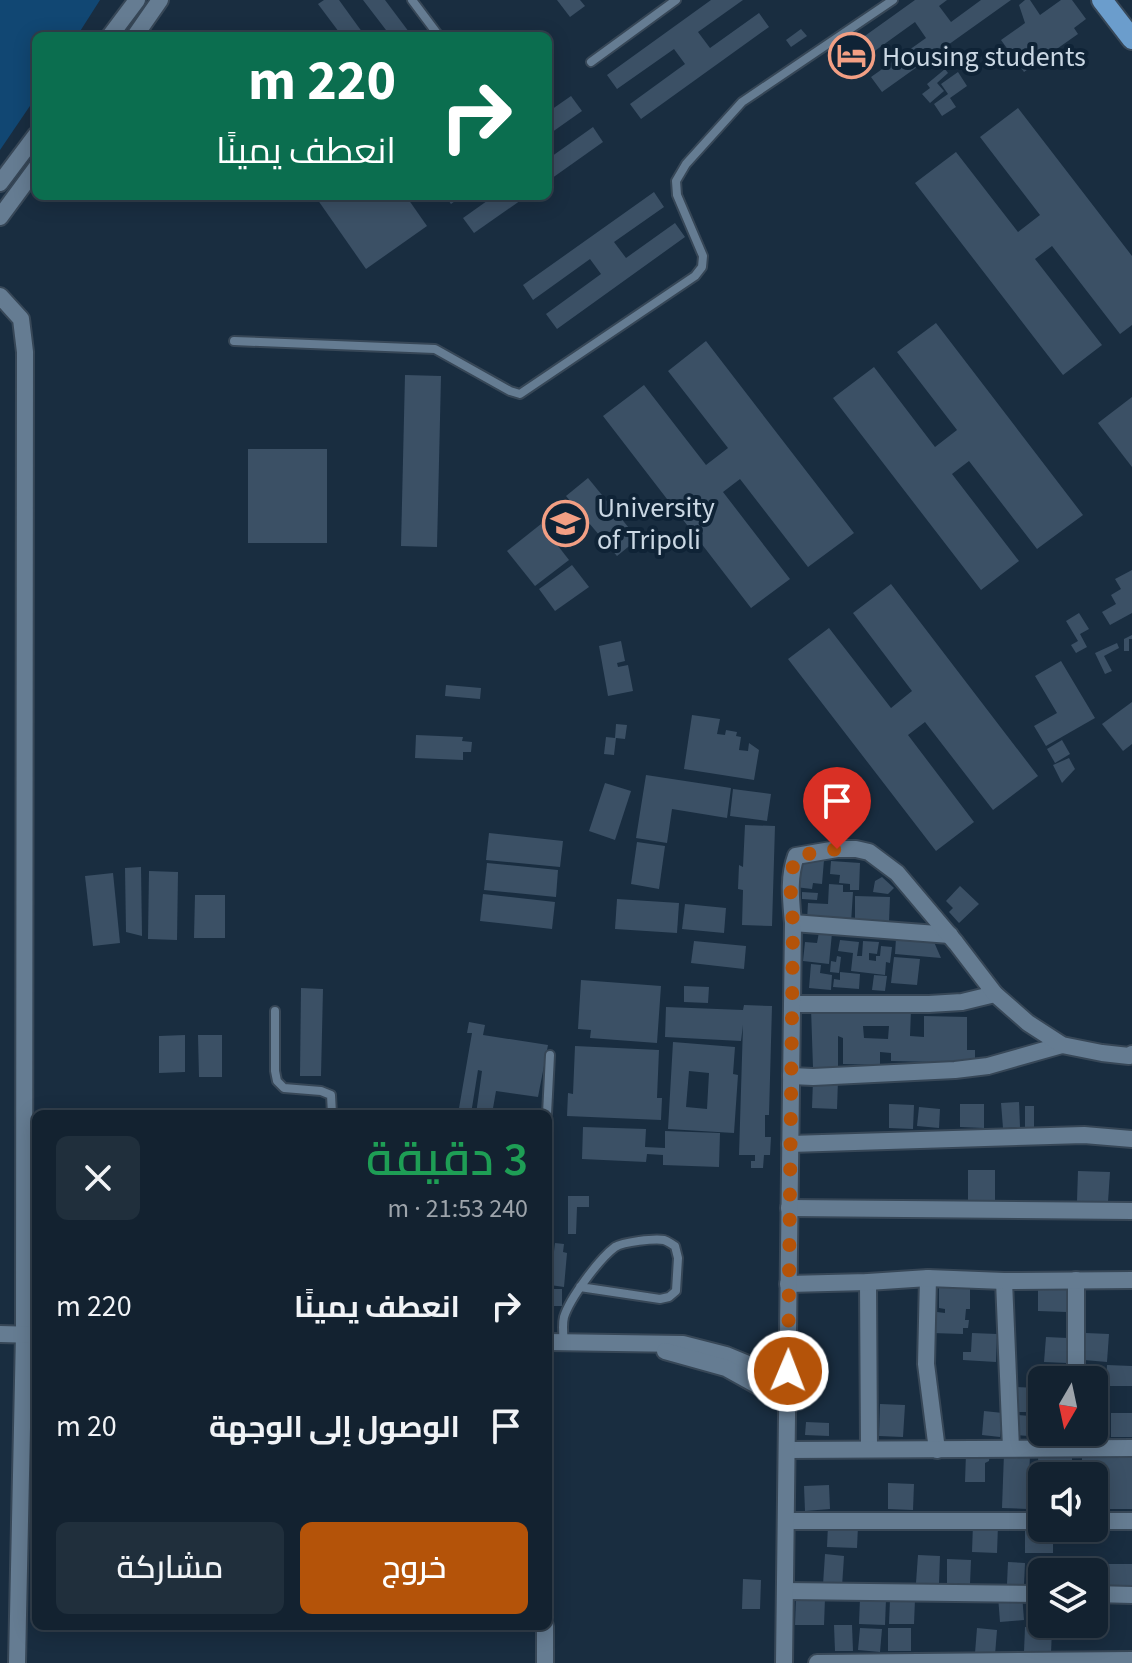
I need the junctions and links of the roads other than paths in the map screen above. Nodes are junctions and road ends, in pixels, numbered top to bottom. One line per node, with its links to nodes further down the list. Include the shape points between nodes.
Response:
1 (137, 0): 7 (street)
2 (160, 0): 8 (street)
3 (412, 0): 9 (lane)
4 (676, 0): 11 (lane)
5 (893, 0): 17 (lane, via 742,102 686,164 676,181 677,195 703,256 695,276 520,394 435,349)
6 (1102, 0): 10 (main road)
7 (113, 32)
8 (138, 32)
9 (436, 32)
10 (1132, 39)
11 (591, 62)
12 (32, 140): 14 (street)
13 (32, 173): 15 (street)
14 (0, 183)
15 (0, 217)
16 (0, 296): 41 (street, via 21,319 25,352)
17 (234, 341)
18 (793, 923): 19 (street); 19 (street, via 796,856 856,849 897,873); 21 (street)
19 (950, 935): 20 (street)
20 (995, 994): 21 (street, via 929,1004); 23 (street)
21 (792, 1004): 26 (street)
22 (275, 1011): 27 (lane, via 277,1081 284,1088 331,1095)
23 (1062, 1045): 25 (street); 26 (street, via 988,1066)
24 (550, 1055): 28 (lane)
25 (1131, 1056)
26 (791, 1076): 30 (street)
27 (332, 1110)
28 (547, 1110)
29 (1132, 1139): 30 (street, via 1084,1135)
30 (790, 1144): 31 (street)
31 (789, 1208): 32 (street); 38 (street)
32 (1132, 1211)
33 (928, 1278): 36 (street); 37 (street); 53 (street, via 926,1364)
34 (1076, 1280): 35 (street); 36 (street); 44 (street)
35 (1132, 1280)
36 (1004, 1281): 50 (street)
37 (868, 1282): 38 (street); 49 (street)
38 (788, 1284): 45 (street)
39 (580, 1287): 39 (lane, via 614,1248 626,1242 664,1240 675,1246 676,1291 669,1297); 42 (lane)
40 (0, 1334): 41 (street)
41 (30, 1334): 64 (street)
42 (556, 1342): 43 (street)
43 (636, 1343): 45 (street, via 683,1344); 46 (street, via 726,1368)
44 (1076, 1366)
45 (787, 1380): 46 (street)
46 (787, 1402): 52 (street)
47 (1108, 1445): 51 (street)
48 (1028, 1446): 50 (street)
49 (869, 1448): 52 (street); 53 (street)
50 (1011, 1448): 53 (street)
51 (1132, 1448)
52 (787, 1450): 54 (street)
53 (937, 1450)
54 (786, 1521): 55 (street); 58 (street)
55 (1028, 1521)
56 (1108, 1521): 57 (street)
57 (1132, 1521)
58 (785, 1591): 59 (street); 66 (street)
59 (1028, 1594)
60 (1108, 1594): 61 (street)
61 (1132, 1595)
62 (545, 1630): 65 (street)
63 (1132, 1660): 67 (street)
64 (17, 1663)
65 (545, 1663)
66 (784, 1663)
67 (817, 1663)

